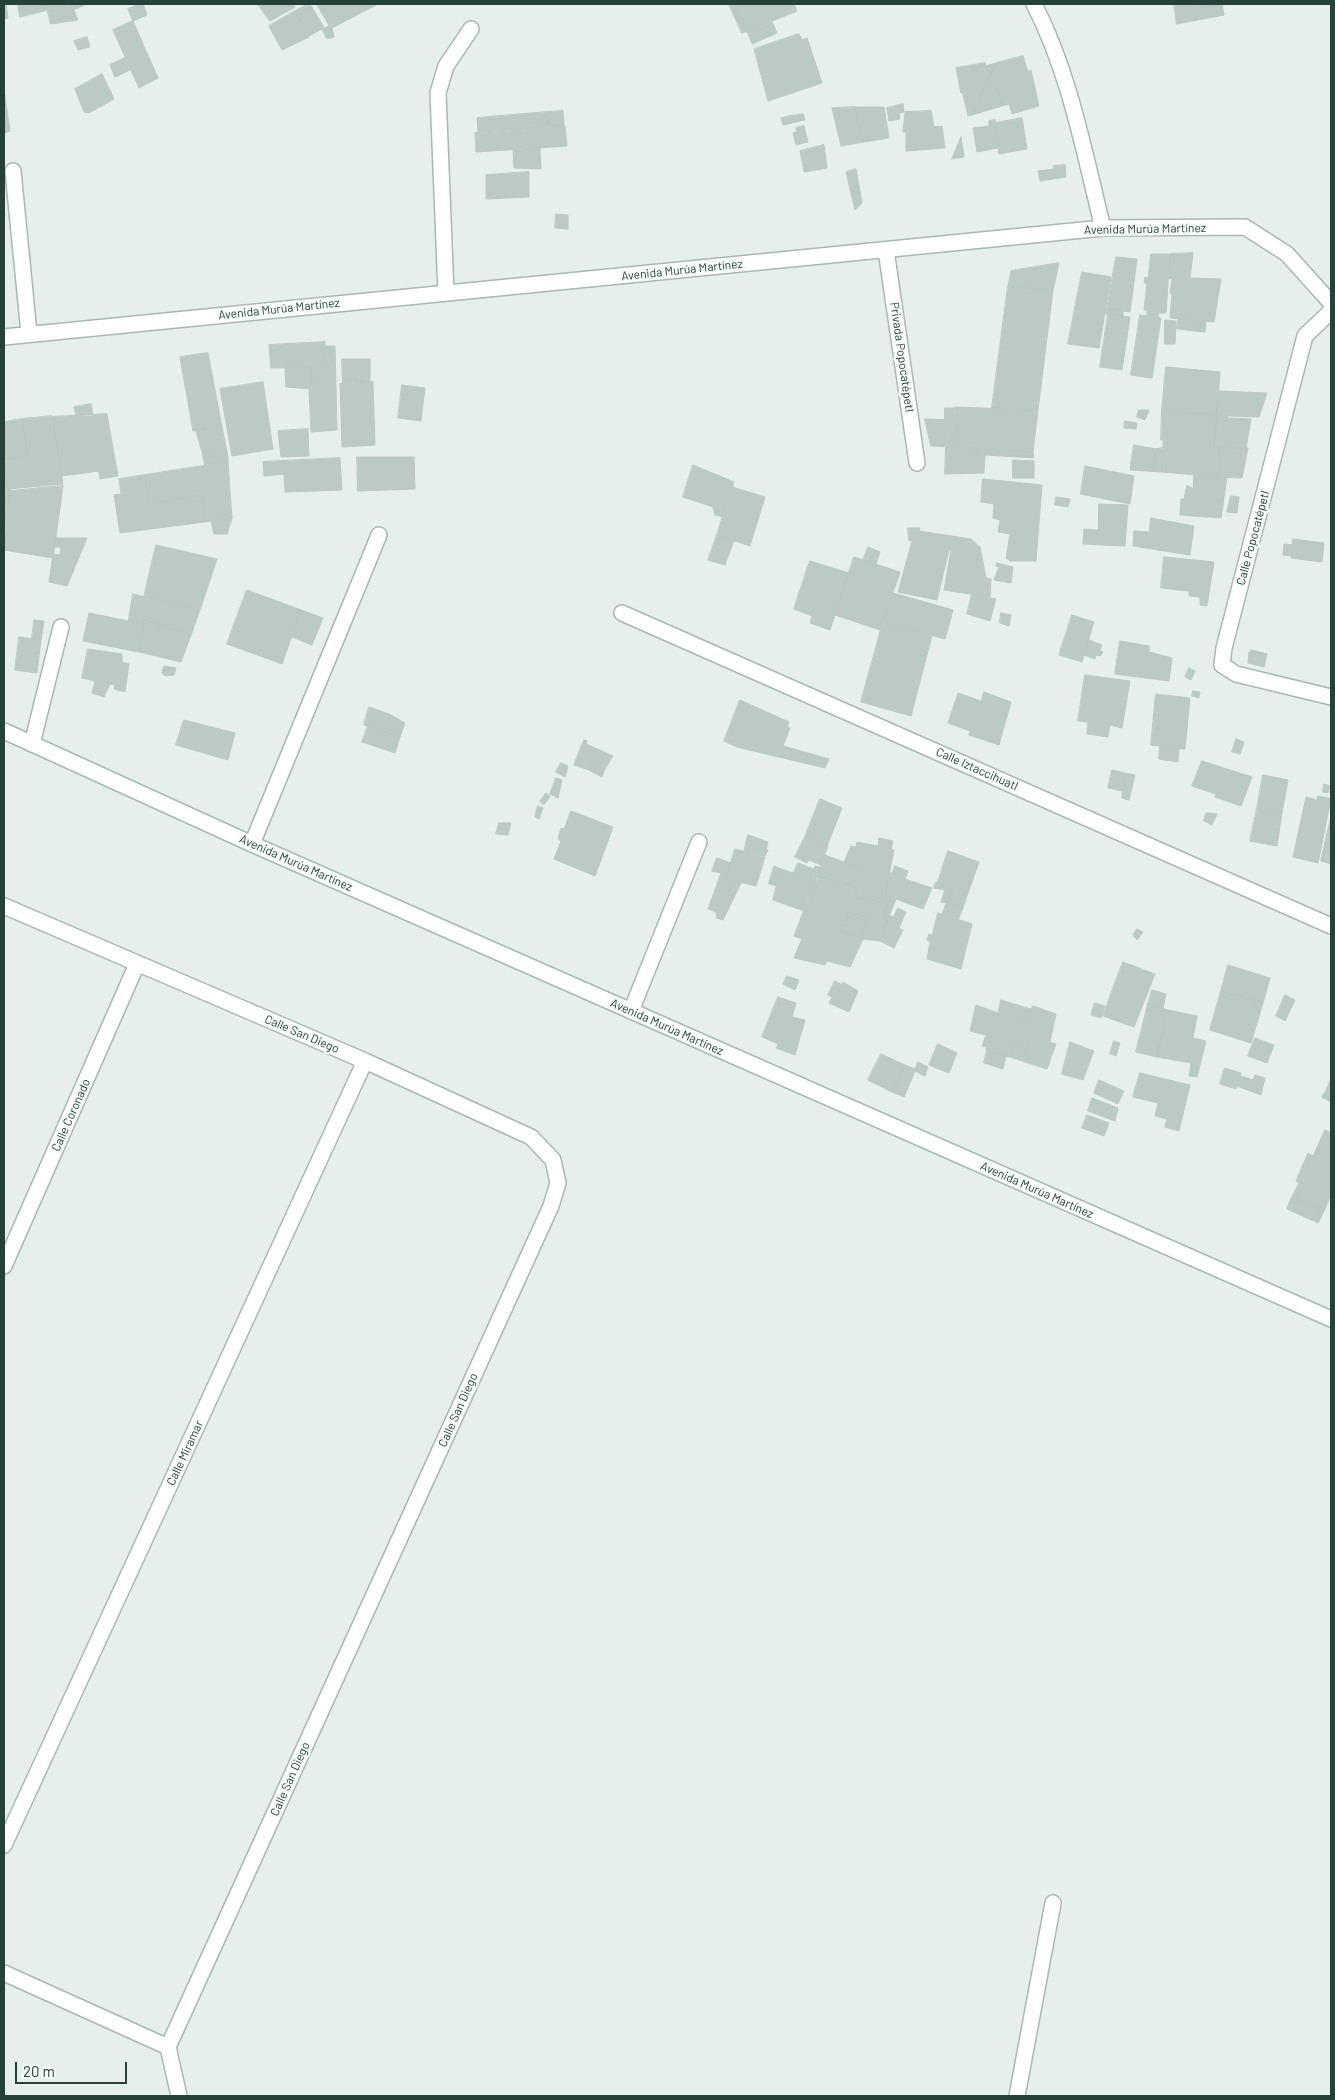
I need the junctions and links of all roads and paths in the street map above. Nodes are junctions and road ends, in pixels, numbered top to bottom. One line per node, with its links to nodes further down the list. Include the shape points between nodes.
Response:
1 (1034, 4): 4 (street, via 1064,73)
2 (471, 29): 6 (street, via 446,66 438,93)
3 (13, 171): 9 (street)
4 (1103, 228): 5 (street, Avenida Murúa Martínez); 7 (street, Avenida Murúa Martínez, via 1245,227 1287,254)
5 (886, 250): 6 (street, Avenida Murúa Martínez); 11 (street, Privada Popocatépetl)
6 (446, 293): 9 (street, Avenida Murúa Martínez)
7 (1331, 303)
8 (1331, 311): 15 (street, Calle Popocatépetl, via 1305,336 1222,665 1236,674)
9 (29, 334): 10 (street, Avenida Murúa Martínez)
10 (4, 338)
11 (918, 463)
12 (379, 535): 19 (street)
13 (622, 613): 21 (street, Calle Iztaccihuatl)
14 (61, 627): 17 (street)
15 (1331, 697)
16 (4, 731): 17 (street, Avenida Murúa Martínez)
17 (32, 744): 19 (street, Avenida Murúa Martínez)
18 (699, 842): 23 (street)
19 (252, 844): 23 (street, Avenida Murúa Martínez)
20 (4, 906): 22 (street, Calle San Diego)
21 (1331, 926)
22 (137, 964): 24 (street, Calle San Diego); 25 (street, Calle Coronado)
23 (631, 1011): 26 (street, Avenida Murúa Martínez)
24 (366, 1062): 27 (street, Calle Miramar); 30 (street, Calle San Diego, via 531,1137 553,1160 558,1183 547,1215)
25 (4, 1266)
26 (1331, 1319)
27 (4, 1845)
28 (1053, 1903): 32 (street)
29 (4, 1974): 30 (street)
30 (168, 2047): 31 (street)
31 (179, 2096)
32 (1018, 2096)

